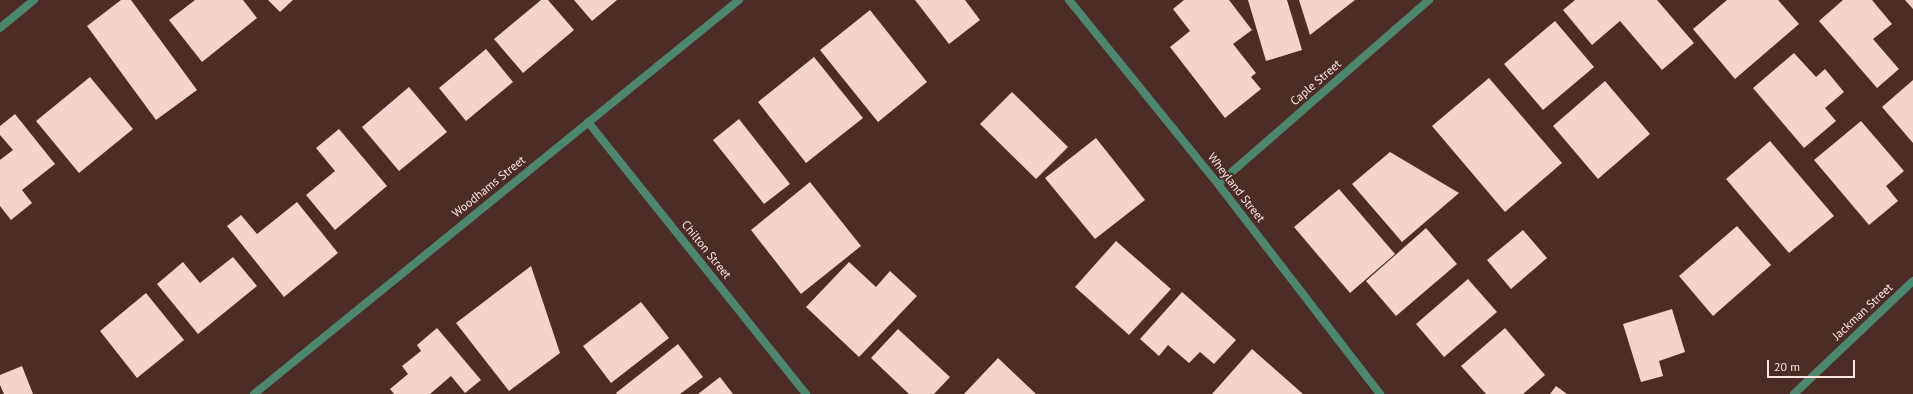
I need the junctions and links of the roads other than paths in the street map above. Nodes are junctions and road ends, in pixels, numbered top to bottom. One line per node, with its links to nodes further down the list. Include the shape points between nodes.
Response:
1 (34, 0): 5 (street)
2 (739, 0): 6 (street, Woodhams Street)
3 (1069, 0): 7 (street, Wheyland Street)
4 (1429, 0): 7 (street, Caple Street)
5 (0, 28)
6 (588, 122): 9 (street, Woodhams Street); 10 (street, Chilton Street)
7 (1218, 184): 11 (street, Wheyland Street)
8 (1913, 281): 12 (street, Jackman Street)
9 (254, 394)
10 (806, 394)
11 (1380, 394)
12 (1794, 394)

